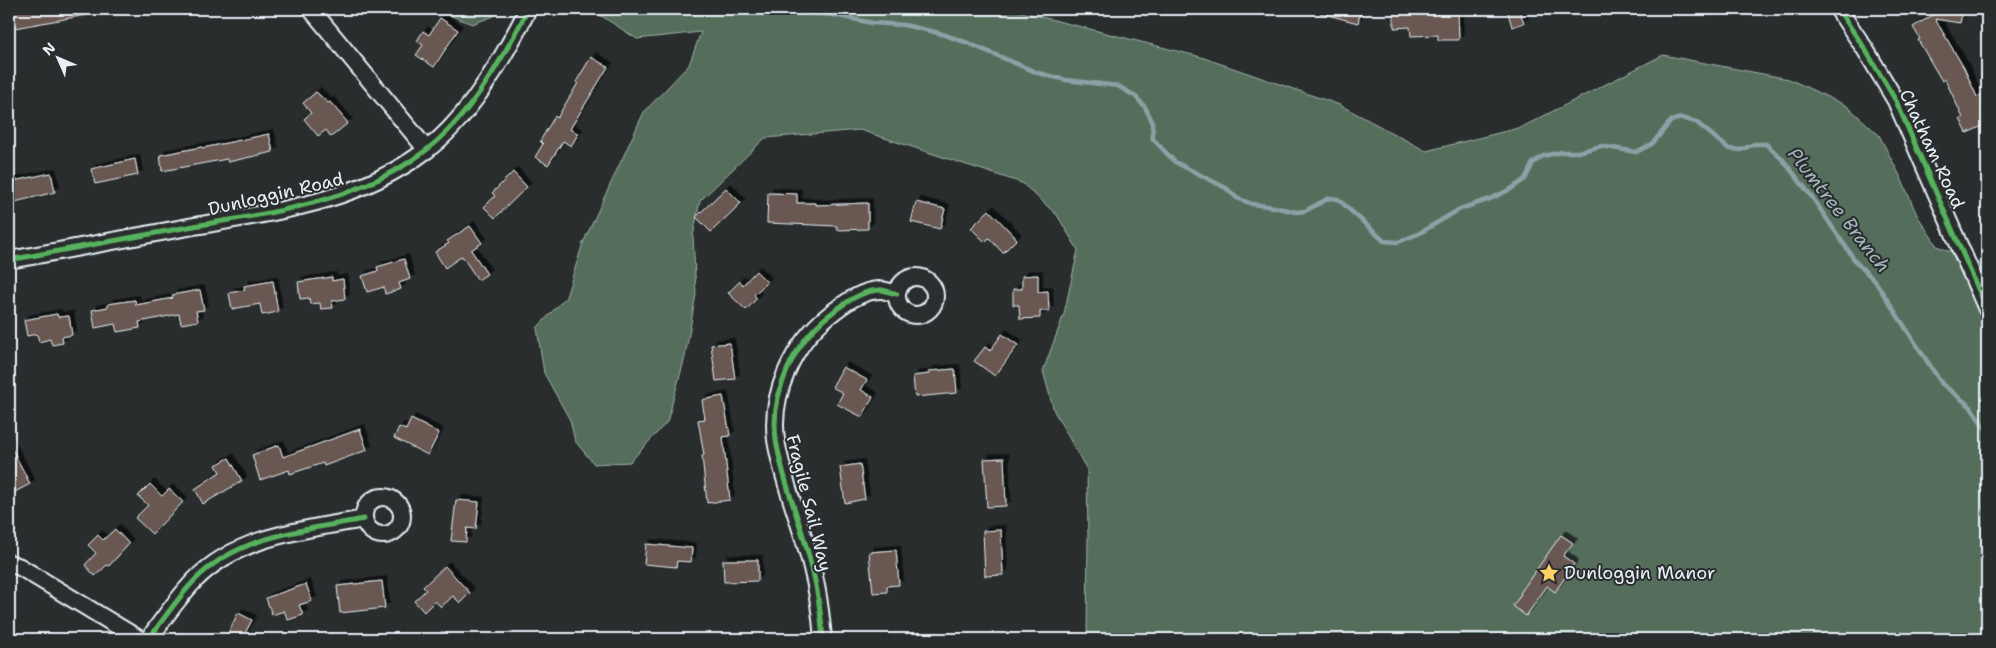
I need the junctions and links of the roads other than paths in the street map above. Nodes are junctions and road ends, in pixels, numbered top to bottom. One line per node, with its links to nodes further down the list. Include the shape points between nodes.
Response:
1 (311, 9): 4 (street)
2 (528, 9): 4 (street, Dunloggin Road, via 474,99)
3 (1838, 9): 7 (street, Chatham Road, via 1896,101)
4 (427, 150): 5 (street, Dunloggin Road, via 397,171 337,197 285,210)
5 (9, 260)
6 (897, 294): 12 (street, Fragile Sail Way, via 882,290 869,292 842,304 810,334 782,381 776,410 776,439 812,569)
7 (1987, 309)
8 (364, 519): 11 (street, via 257,541 234,552 195,580)
9 (9, 563): 10 (street)
10 (139, 639)
11 (149, 639)
12 (823, 639)

